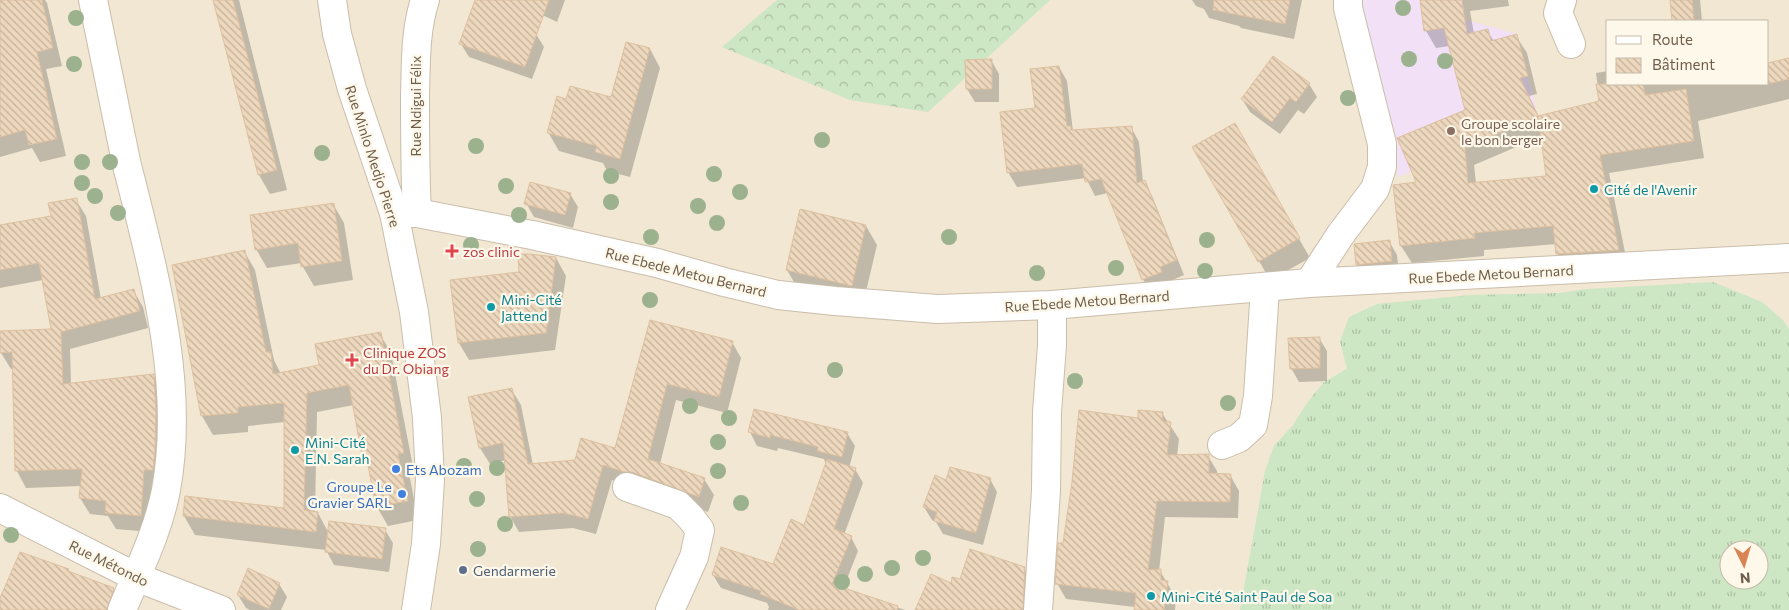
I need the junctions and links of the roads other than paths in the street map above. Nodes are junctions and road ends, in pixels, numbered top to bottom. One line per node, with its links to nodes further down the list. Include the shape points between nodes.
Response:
1 (93, 0): 15 (street, via 161,315 172,398 171,452 166,490 158,523)
2 (332, 0): 7 (street, Rue Minlo Medjo Pierre, via 337,34 352,89)
3 (425, 0): 7 (street, Rue Ndigui Félix, via 416,46 415,151)
4 (1348, 0): 9 (street, via 1382,144 1382,167 1375,189)
5 (1562, 0): 6 (street, via 1558,13)
6 (1571, 44)
7 (405, 213): 11 (street, Rue Ebede Metou Bernard, via 496,228 657,263 778,295 937,308); 18 (street, Rue Minlo Medjo Pierre, via 430,480 426,544)
8 (1789, 258): 9 (street, Rue Ebede Metou Bernard)
9 (1309, 283): 10 (street, Rue Ebede Metou Bernard)
10 (1264, 288): 11 (street, Rue Ebede Metou Bernard); 12 (street, via 1258,396 1253,425 1239,438)
11 (1052, 305): 20 (street)
12 (1222, 445)
13 (627, 488): 19 (street, via 678,505 700,530 694,557)
14 (0, 508): 15 (street, Rue Métondo)
15 (136, 577): 16 (street); 17 (street, Rue Métondo)
16 (122, 610)
17 (221, 610)
18 (416, 610)
19 (670, 610)
20 (1038, 610)

